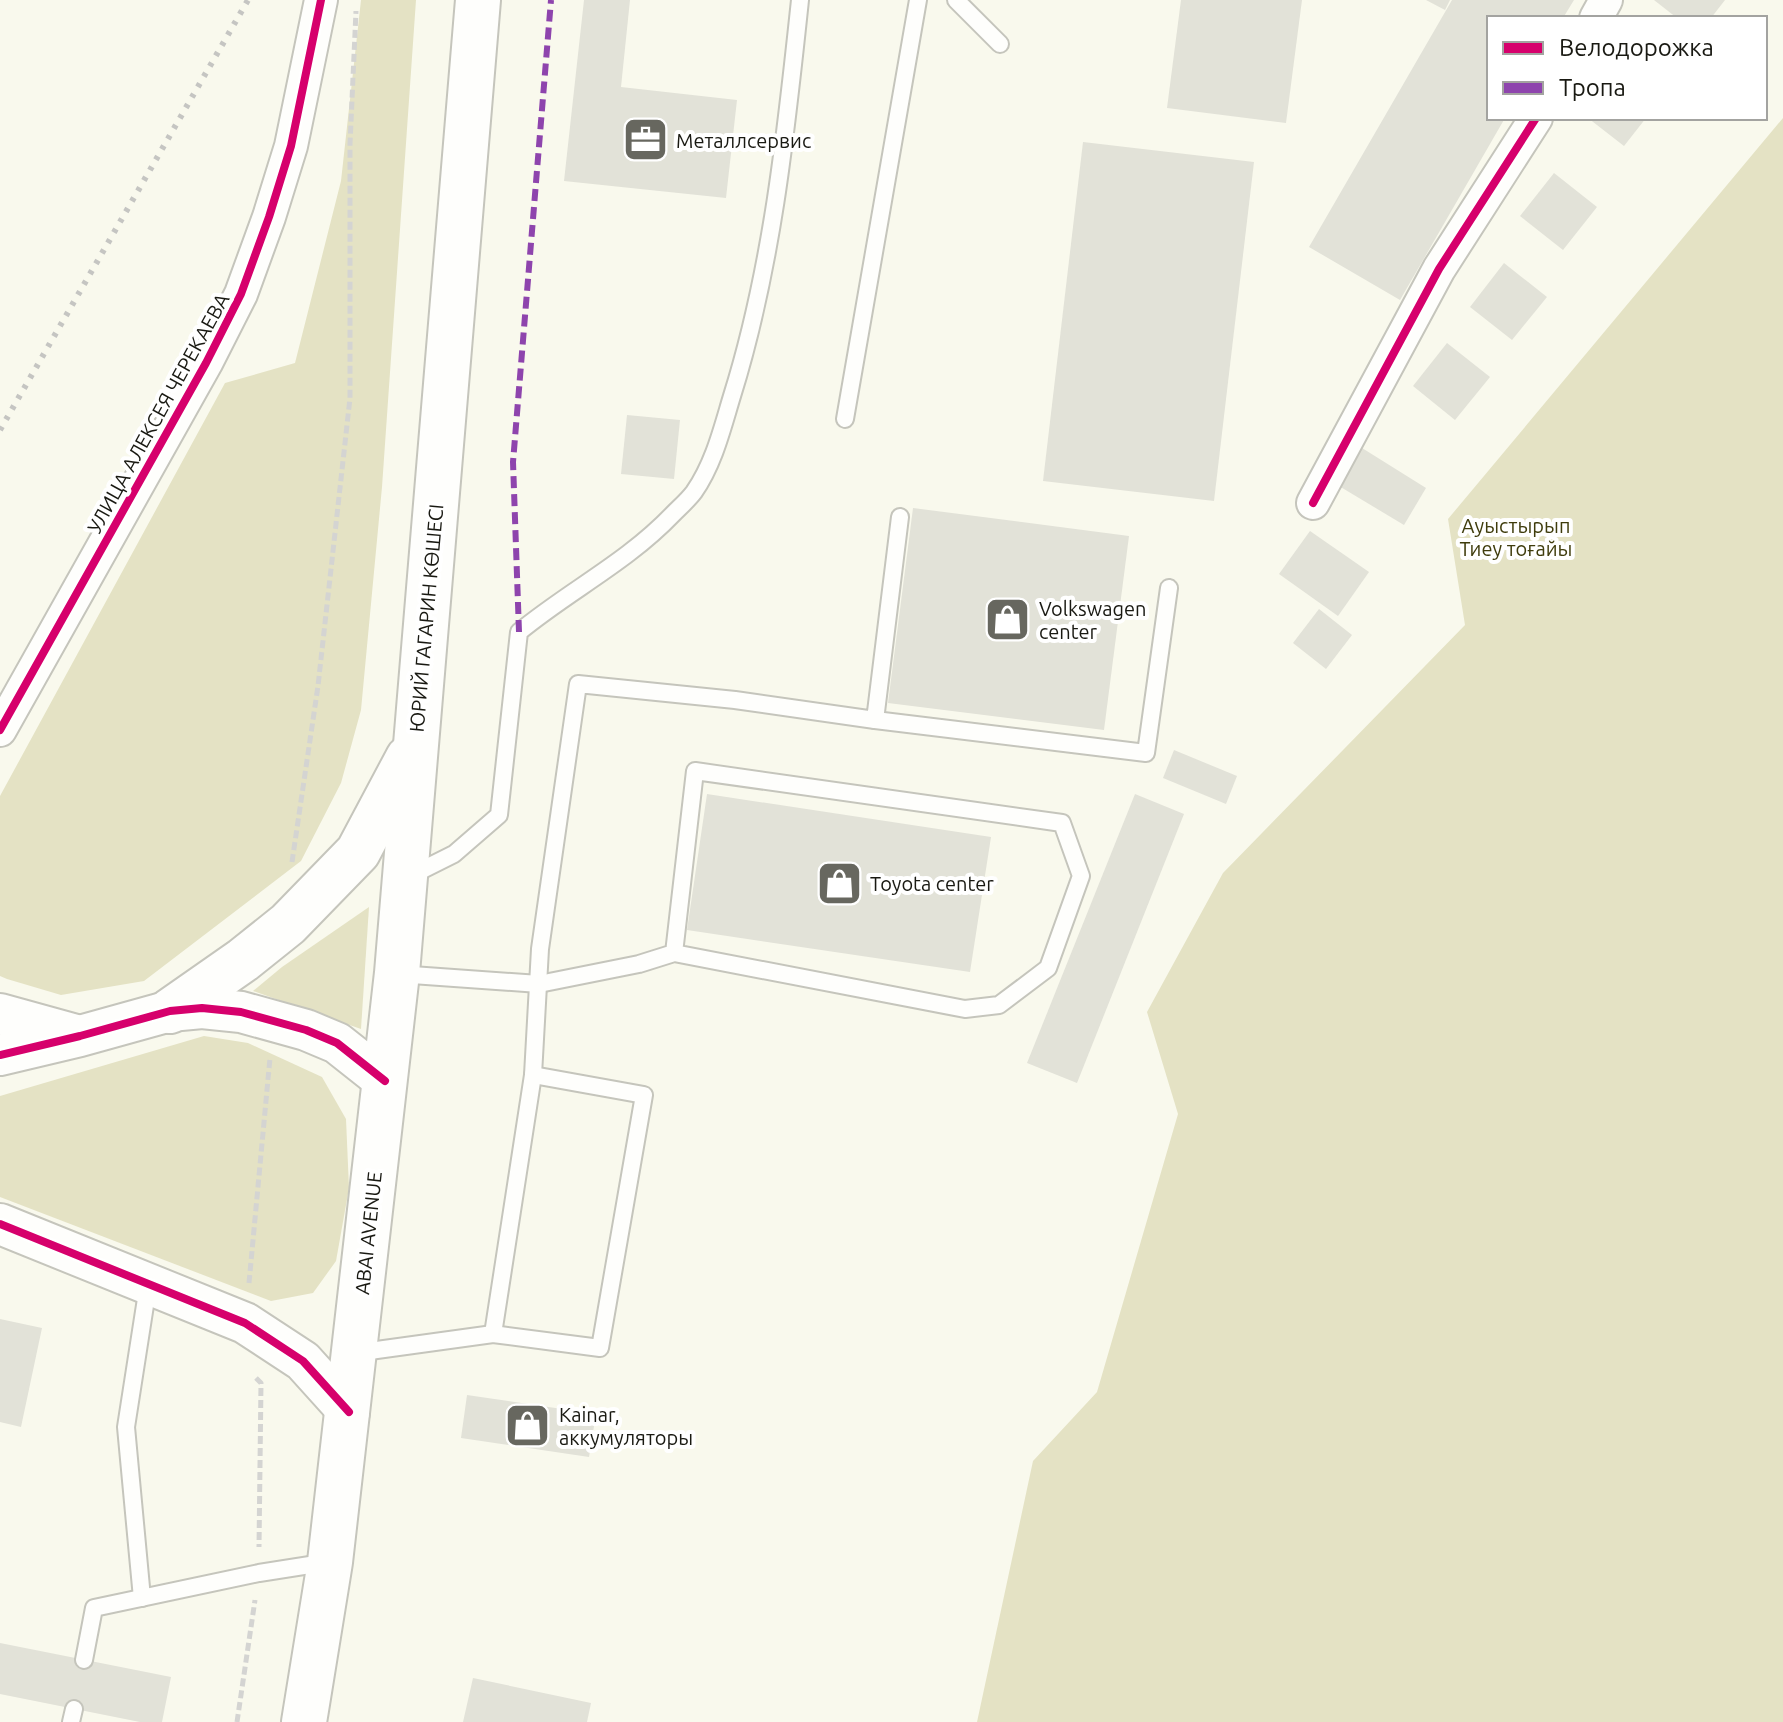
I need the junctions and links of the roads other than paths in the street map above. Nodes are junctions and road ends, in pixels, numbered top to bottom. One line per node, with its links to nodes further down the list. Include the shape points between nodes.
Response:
1 (321, 0): 14 (street, УЛИЦА АЛЕКСЕЯ ЧЕРЕКАЕВА, via 291,146 241,294)
2 (457, 0): 15 (main road, ЮРИЙ ГАГАРИН КӨШЕСІ)
3 (478, 0): 15 (main road, ЮРИЙ ГАГАРИН КӨШЕСІ)
4 (800, 0): 16 (lane, via 758,304 715,453 694,492 627,557 519,632 499,815 454,854)
5 (918, 0): 9 (lane)
6 (956, 0): 7 (lane)
7 (1000, 44)
8 (1535, 120): 10 (street, via 1439,269)
9 (845, 419)
10 (1313, 503)
11 (900, 517): 13 (lane)
12 (1169, 588): 13 (lane, via 1146,753)
13 (875, 720): 19 (lane, via 578,684)
14 (0, 730)
15 (416, 742): 16 (main road, ABAI AVENUE); 20 (main road, via 358,852 288,924)
16 (404, 878): 18 (main road, ABAI AVENUE)
17 (674, 953): 17 (lane, via 695,771 1062,823 1081,876 1048,968 999,1005 965,1009); 19 (lane)
18 (397, 973): 19 (lane); 25 (main road, ABAI AVENUE)
19 (539, 984): 24 (lane)
20 (170, 1011): 22 (street); 25 (street, via 241,1012 296,1027 337,1043)
21 (0, 1014): 22 (street)
22 (80, 1036): 23 (street)
23 (0, 1055)
24 (533, 1075): 28 (lane); 28 (lane, via 644,1095 600,1348)
25 (385, 1081): 29 (main road, ABAI AVENUE)
26 (0, 1224): 27 (street)
27 (149, 1284): 30 (street, via 245,1323 303,1361); 32 (lane, via 126,1427)
28 (493, 1334): 29 (lane)
29 (355, 1353): 30 (main road, ABAI AVENUE)
30 (349, 1412): 31 (main road, ABAI AVENUE)
31 (330, 1562): 32 (lane); 34 (main road, ABAI AVENUE)
32 (142, 1598): 33 (lane, via 94,1608)
33 (84, 1660)
34 (304, 1722)

